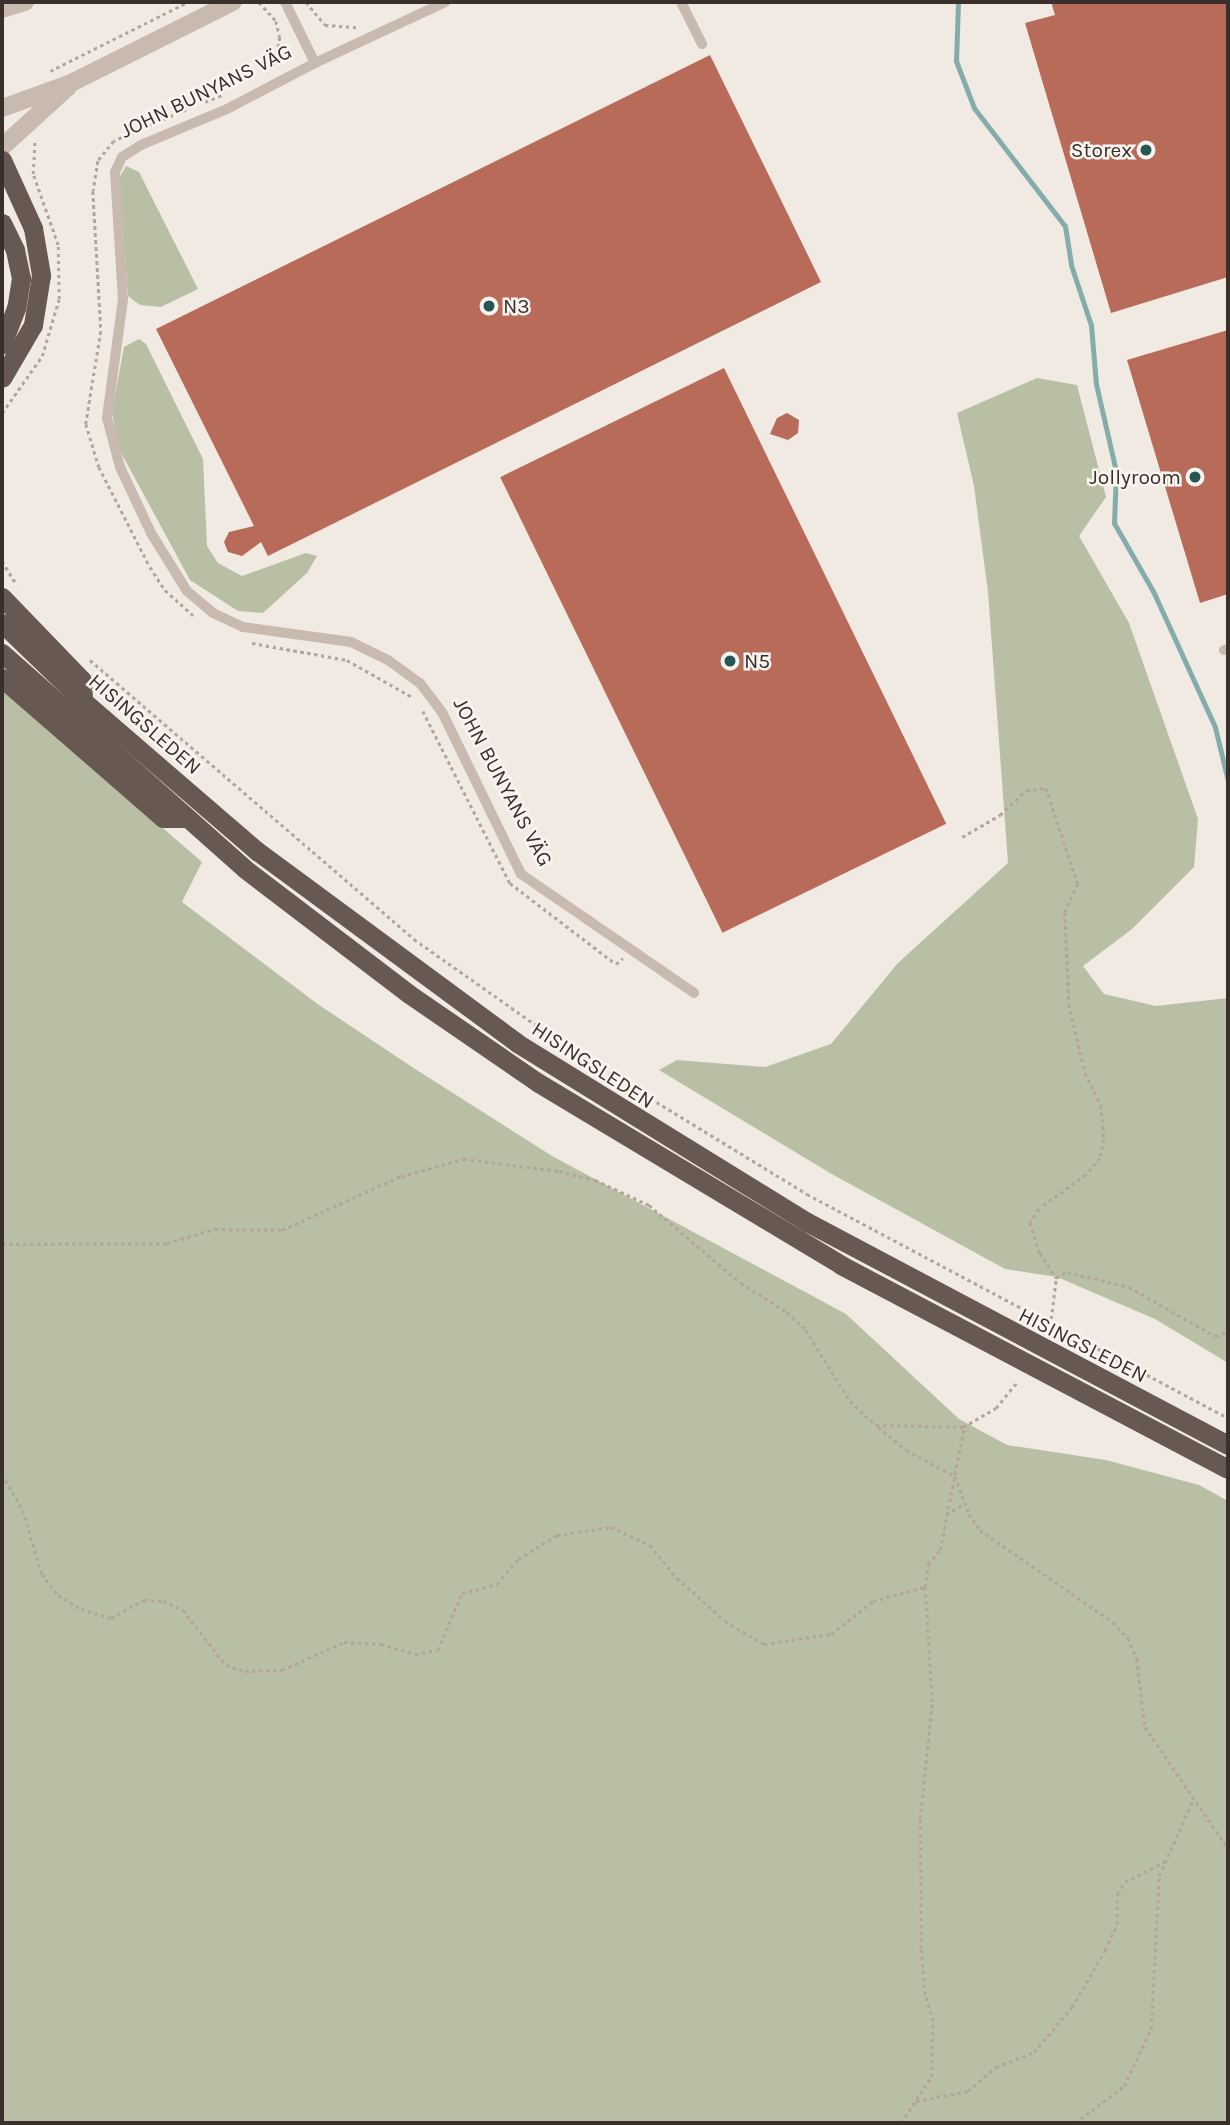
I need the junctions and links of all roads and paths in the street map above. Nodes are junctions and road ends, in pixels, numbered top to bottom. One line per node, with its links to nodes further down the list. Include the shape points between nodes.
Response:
1 (25, 2): 9 (street)
2 (188, 2): 13 (path)
3 (233, 2): 15 (street)
4 (259, 2): 14 (path, via 276,21 280,37 276,61)
5 (285, 2): 12 (lane, JOHN BUNYANS VÄG)
6 (306, 2): 10 (path, via 314,16 331,27 346,29)
7 (445, 2): 12 (lane, JOHN BUNYANS VÄG)
8 (681, 2): 11 (lane)
9 (2, 9)
10 (370, 22)
11 (702, 44)
12 (315, 63): 37 (lane, JOHN BUNYANS VÄG, via 122,157 112,189 123,299 107,418 109,439 151,533 187,591 213,613 243,627 351,642 420,683 442,712 521,874)
13 (44, 74)
14 (262, 75)
15 (69, 84): 18 (street); 20 (street)
16 (235, 89): 17 (path)
17 (204, 103)
18 (2, 108)
19 (192, 108): 29 (path, via 123,136 98,161 93,191 101,331 86,424 99,467 150,567 172,597)
20 (2, 147)
21 (2, 160): 24 (highway, via 33,228 41,275 33,325)
22 (2, 223): 23 (highway, via 21,278)
23 (2, 344)
24 (2, 378)
25 (2, 561): 26 (path)
26 (20, 588)
27 (2, 597): 34 (highway, via 82,680)
28 (2, 622): 34 (highway, HISINGSLEDEN)
29 (203, 622)
30 (248, 642): 37 (path, via 347,660 412,696 512,887 617,964)
31 (2, 653): 35 (highway, HISINGSLEDEN)
32 (83, 653): 44 (path, via 414,939 573,1051 807,1194)
33 (2, 678): 35 (highway, via 163,818)
34 (83, 701): 47 (highway, HISINGSLEDEN, via 309,892 582,1086 889,1268)
35 (184, 818): 48 (highway, HISINGSLEDEN, via 409,994 628,1141 841,1265)
36 (962, 837): 40 (path, via 1000,815 1026,790 1046,788 1078,884 1065,912 1069,1004 1085,1073 1101,1105 1104,1139 1100,1158 1086,1175 1039,1209 1030,1223 1040,1253)
37 (630, 950): 38 (lane, JOHN BUNYANS VÄG)
38 (694, 993)
39 (2, 1244): 45 (path, via 167,1243 215,1229 282,1230 401,1177 464,1158 559,1171 608,1185 649,1205 741,1283 787,1312 806,1330 850,1401)
40 (1056, 1278): 41 (path); 42 (path, via 1067,1272 1114,1282 1215,1336)
41 (1051, 1320)
42 (1228, 1332)
43 (1016, 1384): 46 (path, via 996,1408)
44 (1228, 1418)
45 (876, 1425): 46 (path); 50 (path, via 906,1450)
46 (963, 1427): 50 (path)
47 (1228, 1445)
48 (1228, 1469)
49 (2, 1474): 53 (path, via 23,1510 42,1574 58,1595 81,1609 111,1618 144,1600 163,1601 183,1610 226,1665 244,1671 282,1670 344,1642 381,1644 415,1654 438,1650 462,1593 497,1584 518,1559 557,1535 611,1527 650,1545 725,1621 764,1644 831,1634 873,1601)
50 (955, 1476): 51 (path); 52 (path)
51 (964, 1504): 52 (path); 54 (path, via 994,1541 1113,1622 1128,1638 1137,1660 1145,1727)
52 (947, 1514): 53 (path, via 940,1550 928,1564)
53 (925, 1587): 57 (path, via 932,1702 920,1819 921,1949 925,1995 933,2021 931,2077)
54 (1193, 1800): 55 (path); 56 (path)
55 (1228, 1848)
56 (1166, 1861): 57 (path, via 1125,1882 1117,1894 1117,1924 1105,1950 1072,2007 1034,2052 996,2067 968,2091); 59 (path, via 1159,1876 1153,1940 1151,2029 1124,2086)
57 (916, 2101): 58 (path)
58 (901, 2123)
59 (1075, 2123)

